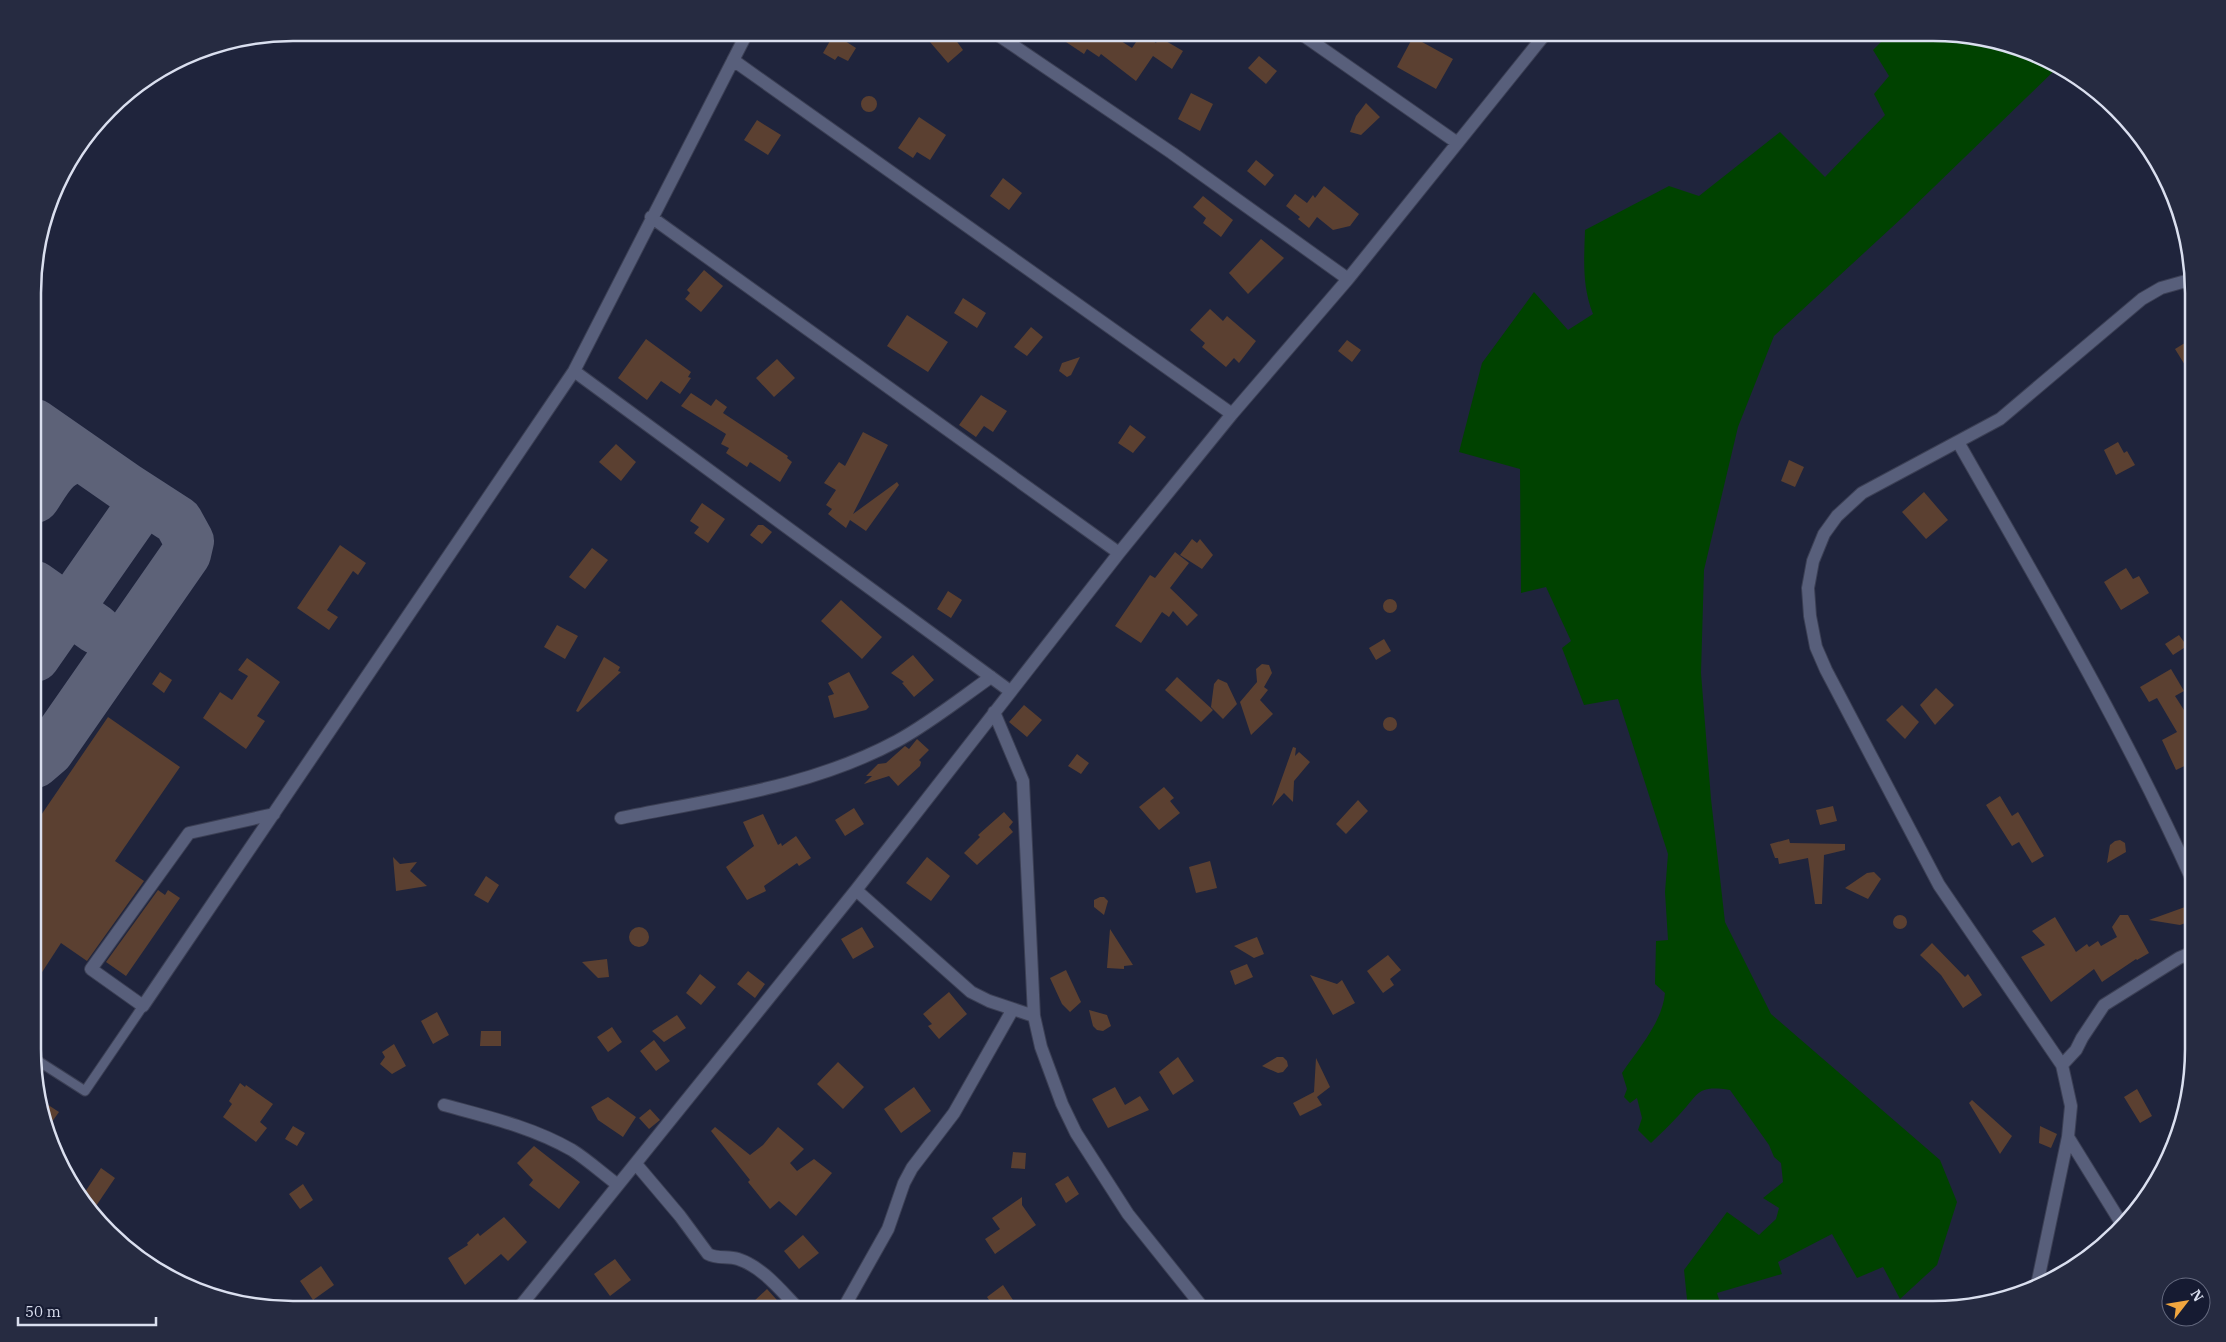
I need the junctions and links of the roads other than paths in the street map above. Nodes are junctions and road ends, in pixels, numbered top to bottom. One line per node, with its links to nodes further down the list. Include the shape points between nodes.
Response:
1 (742, 41): 5 (street)
2 (1008, 41): 8 (street, via 1180,158)
3 (1313, 41): 6 (street)
4 (1539, 41): 6 (street)
5 (733, 60): 7 (street); 11 (street)
6 (1456, 142): 8 (street)
7 (651, 217): 10 (street); 13 (street)
8 (1348, 279): 11 (street)
9 (2184, 281): 12 (street, via 2161,288 2142,299 2000,419)
10 (574, 372): 14 (street); 17 (street)
11 (1232, 414): 13 (street)
12 (1958, 442): 19 (street, via 2071,640); 26 (street, via 1862,493 1837,516 1824,534 1813,561 1808,588 1810,616 1816,647 1826,670 1939,885)
13 (1119, 553): 15 (street)
14 (991, 677): 15 (street); 18 (street, via 899,740 797,783)
15 (1010, 691): 16 (street)
16 (994, 712): 20 (street); 24 (street, via 1023,780)
17 (274, 814): 22 (street); 22 (street, via 189,833 91,970)
18 (620, 818)
19 (2185, 865)
20 (856, 890): 23 (street, via 971,992); 29 (street)
21 (2185, 955): 26 (street, via 2104,1005 2076,1050)
22 (143, 1006): 25 (lane, via 85,1091)
23 (1014, 1009): 24 (street); 35 (street, via 954,1113 912,1168 888,1229)
24 (1034, 1016): 36 (street, via 1041,1047 1076,1132 1128,1214)
25 (42, 1063)
26 (2062, 1065): 28 (street, via 2071,1106)
27 (444, 1105): 30 (street, via 542,1135 573,1151)
28 (2068, 1136): 31 (street); 32 (street)
29 (636, 1164): 30 (street); 34 (street, via 708,1254 746,1263)
30 (618, 1186): 33 (street)
31 (2119, 1219)
32 (2039, 1278)
33 (525, 1301)
34 (791, 1301)
35 (848, 1301)
36 (1198, 1301)

